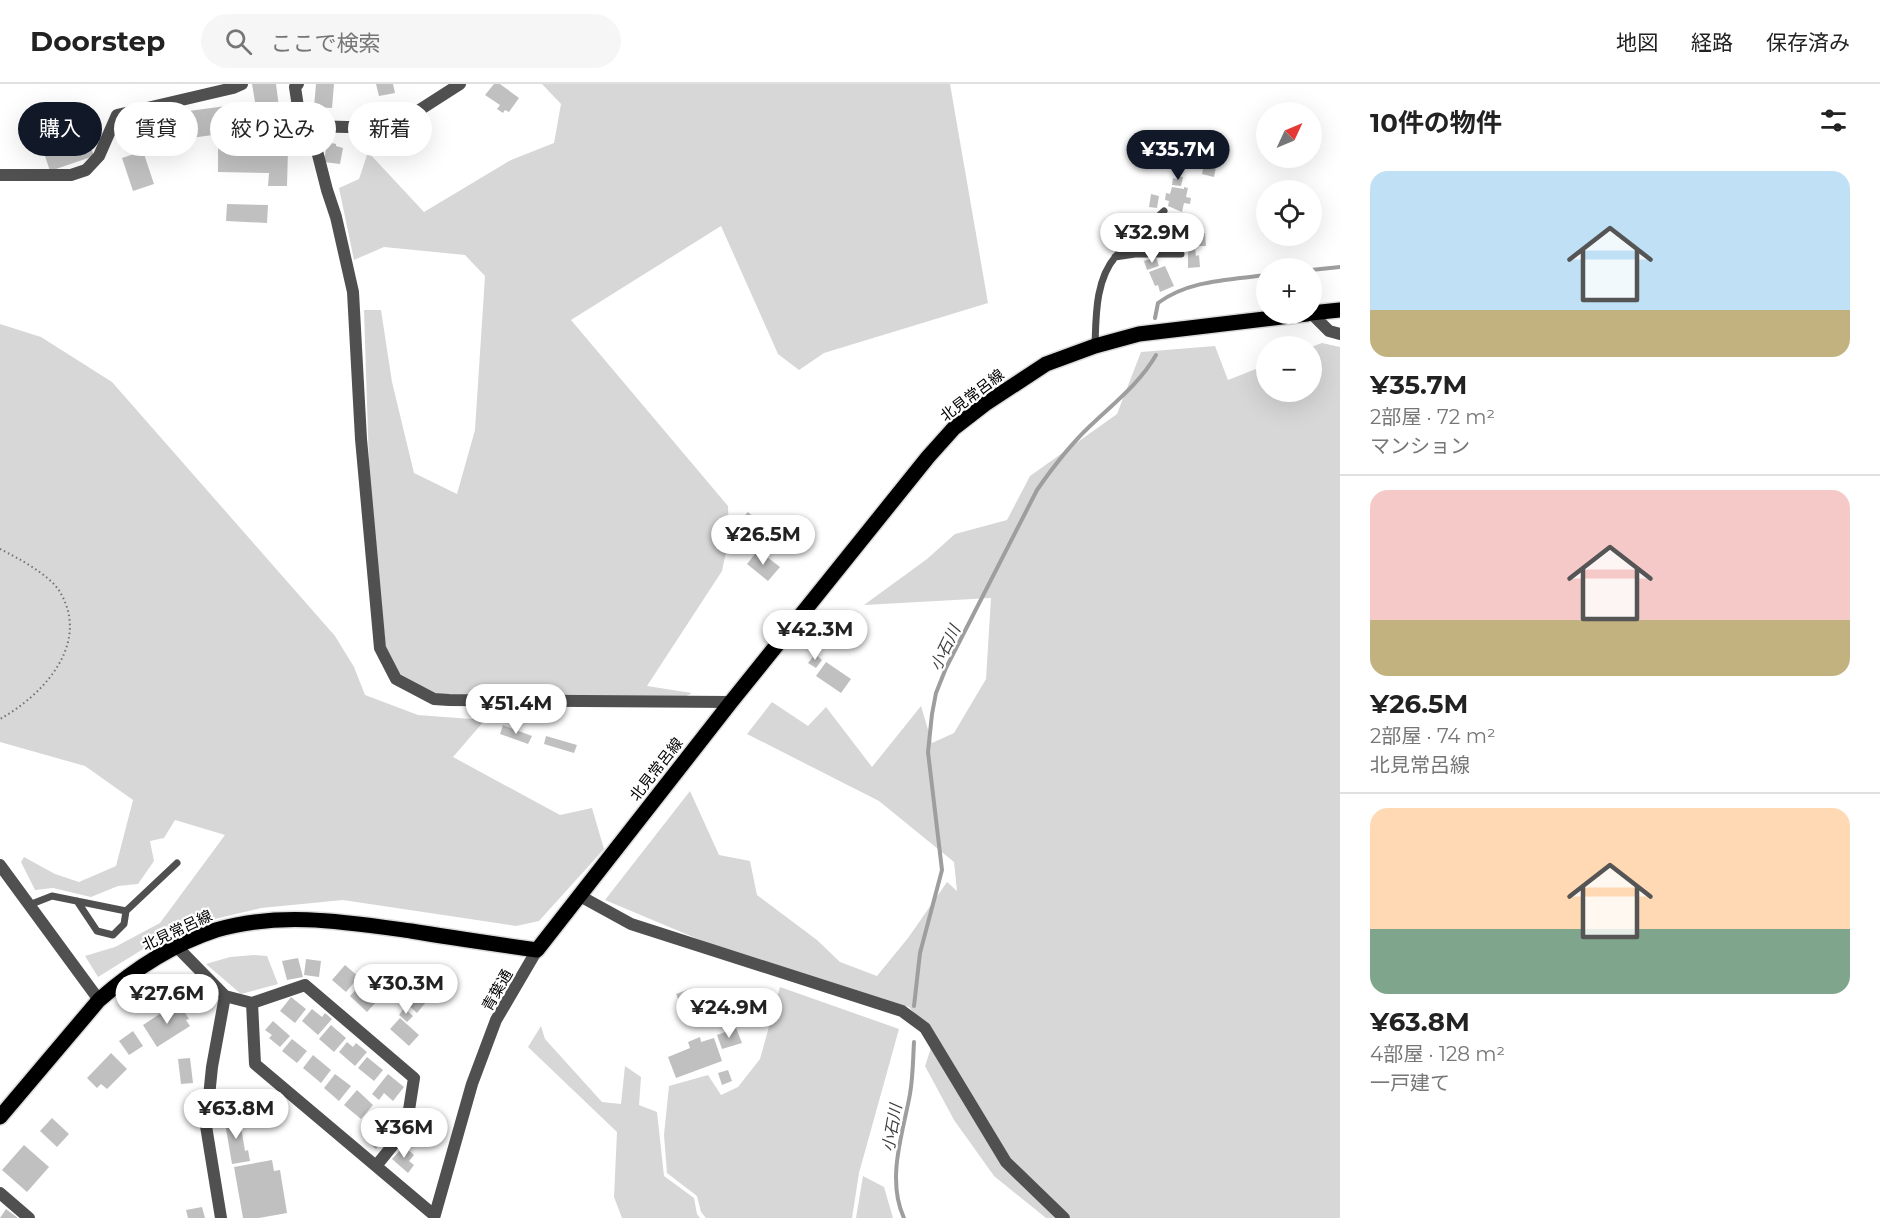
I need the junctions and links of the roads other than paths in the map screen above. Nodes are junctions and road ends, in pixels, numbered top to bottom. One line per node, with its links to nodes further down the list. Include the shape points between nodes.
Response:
1 (242, 84): 7 (street, via 117,115 99,156 86,170 71,175)
2 (298, 84): 4 (street)
3 (460, 84): 5 (street, via 387,128)
4 (297, 102)
5 (336, 127)
6 (318, 156): 17 (street, via 353,292 361,439 380,648 396,678 434,699)
7 (0, 175)
8 (1164, 211): 10 (lane)
9 (1181, 254): 10 (lane)
10 (1115, 257): 16 (lane, via 1101,288)
11 (1340, 310): 12 (main road, 北見常呂線)
12 (1322, 312)
13 (1256, 320): 16 (main road, 北見常呂線, via 1139,334)
14 (1322, 324): 15 (street)
15 (1340, 334)
16 (1095, 346): 17 (main road, 北見常呂線, via 1046,364 954,428)
17 (731, 702): 20 (main road, 北見常呂線)
18 (177, 863): 23 (lane)
19 (0, 865): 22 (street)
20 (580, 896): 25 (main road, 北見常呂線); 35 (street, via 631,924 902,1011 925,1028 1006,1161)
21 (76, 901): 22 (lane, via 52,896); 23 (lane); 23 (lane, via 97,931 113,935 124,924)
22 (29, 905): 27 (street)
23 (126, 911)
24 (177, 947): 25 (main road, 北見常呂線, via 215,930 247,923 306,919); 26 (street); 27 (main road, 北見常呂線, via 143,966)
25 (537, 950): 32 (street, 青葉通, via 496,1020 472,1084)
26 (225, 996): 28 (street); 34 (street, via 206,1126)
27 (99, 1000): 29 (main road, 北見常呂線)
28 (252, 1002): 30 (street, via 255,1064); 30 (street, via 305,985 414,1078 406,1129)
29 (0, 1117)
30 (376, 1166): 32 (street)
31 (0, 1193): 33 (street)
32 (434, 1216)
33 (29, 1218)
34 (222, 1218)
35 (1064, 1218)

